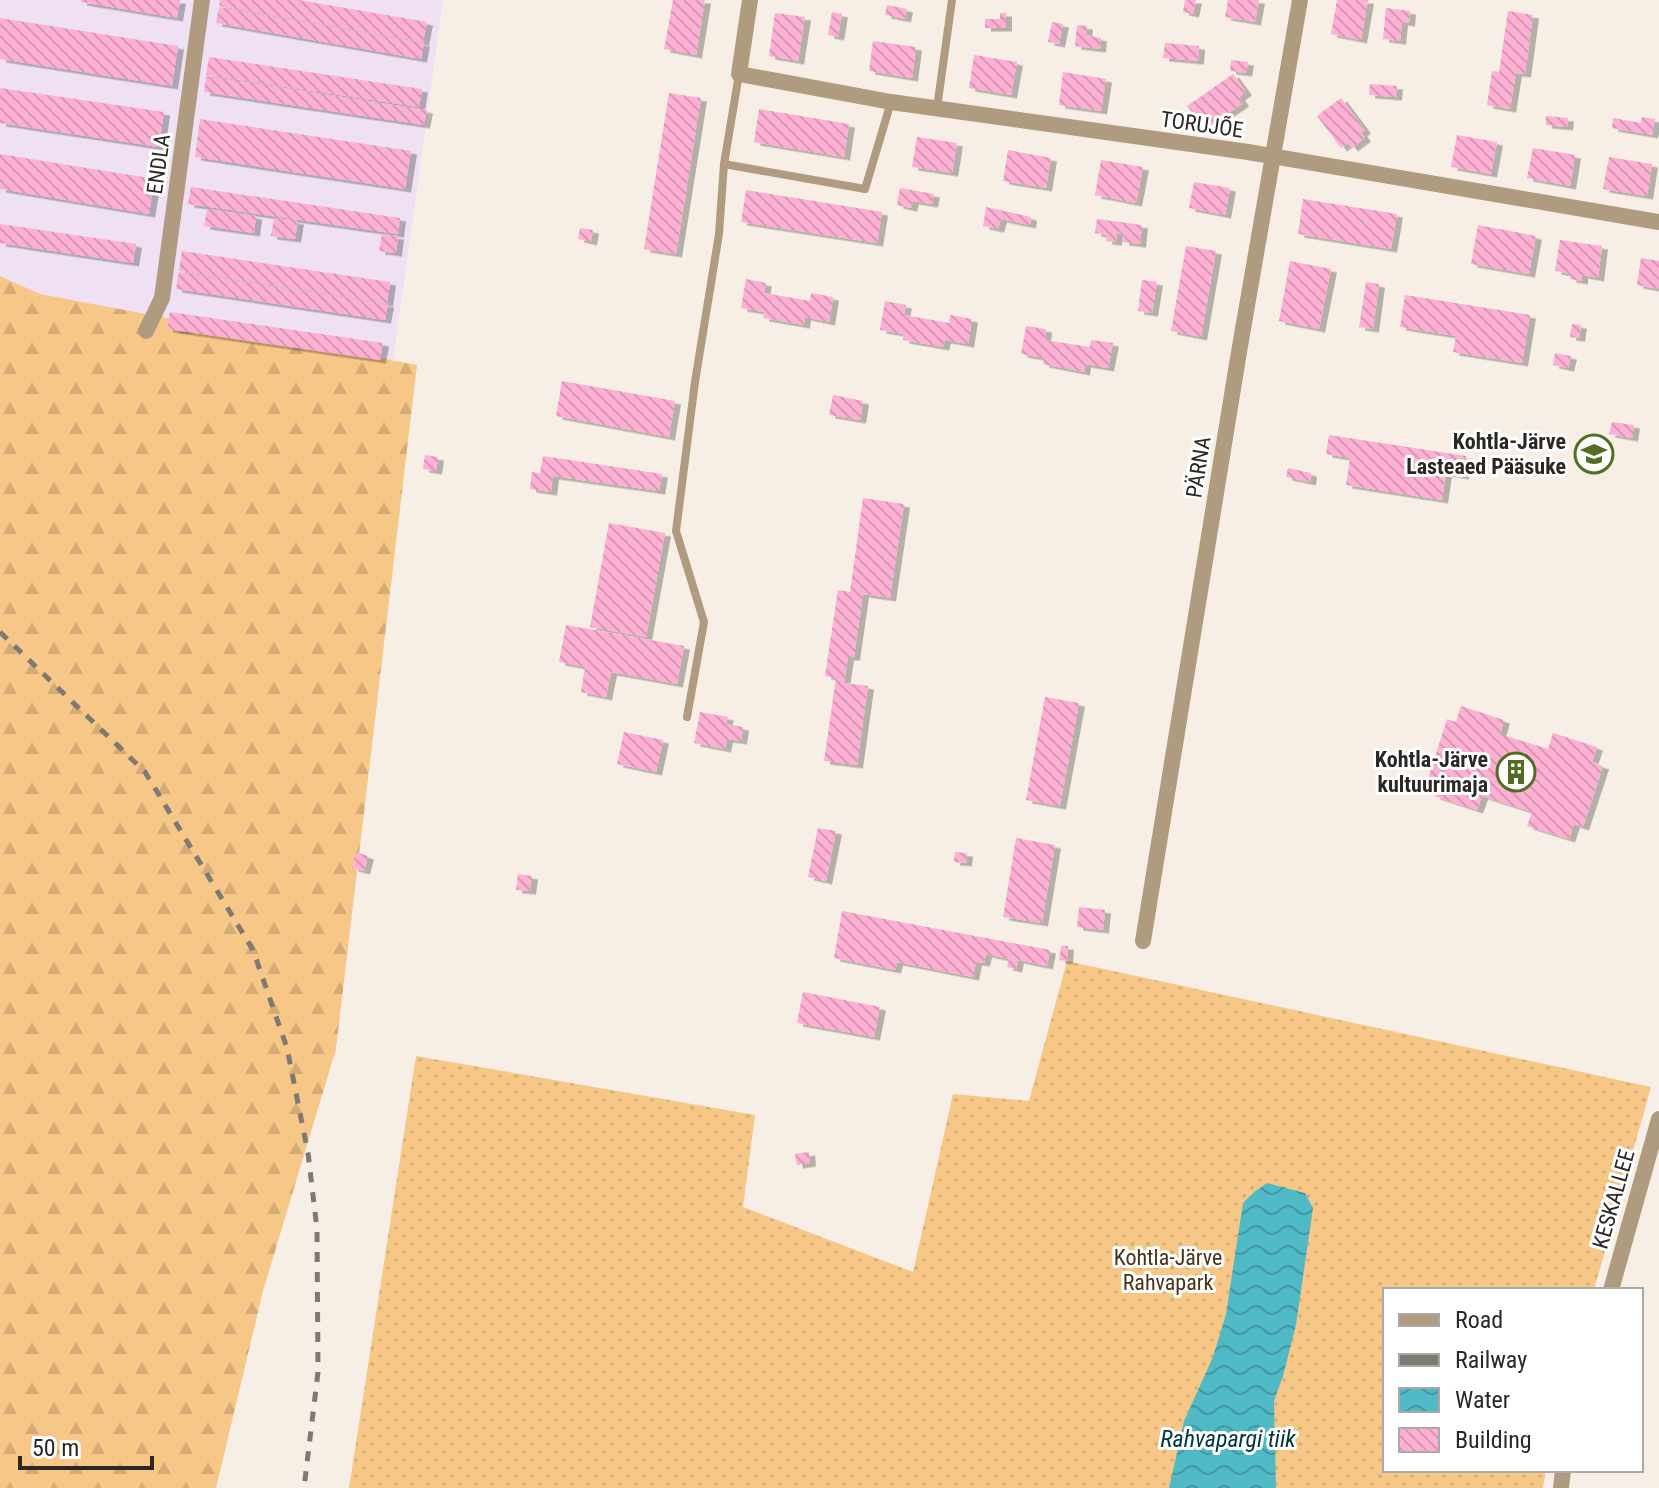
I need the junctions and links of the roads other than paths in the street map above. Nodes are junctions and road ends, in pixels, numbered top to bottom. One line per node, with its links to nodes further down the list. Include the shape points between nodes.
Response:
1 (202, 0): 11 (street, ENDLA, via 162,298)
2 (750, 0): 5 (street)
3 (952, 0): 7 (lane)
4 (1300, 0): 8 (street, PÄRNA)
5 (739, 74): 6 (street, TORUJÕE); 9 (lane)
6 (891, 102): 7 (street, TORUJÕE); 9 (lane, via 865,189)
7 (937, 109): 8 (street, TORUJÕE)
8 (1272, 157): 10 (street, TORUJÕE); 13 (street, PÄRNA)
9 (724, 164): 12 (lane, via 719,234 676,531 704,622)
10 (1659, 222)
11 (146, 331)
12 (687, 717)
13 (1143, 941)
14 (1659, 1119): 15 (street, KESKALLEE)
15 (1612, 1288)

